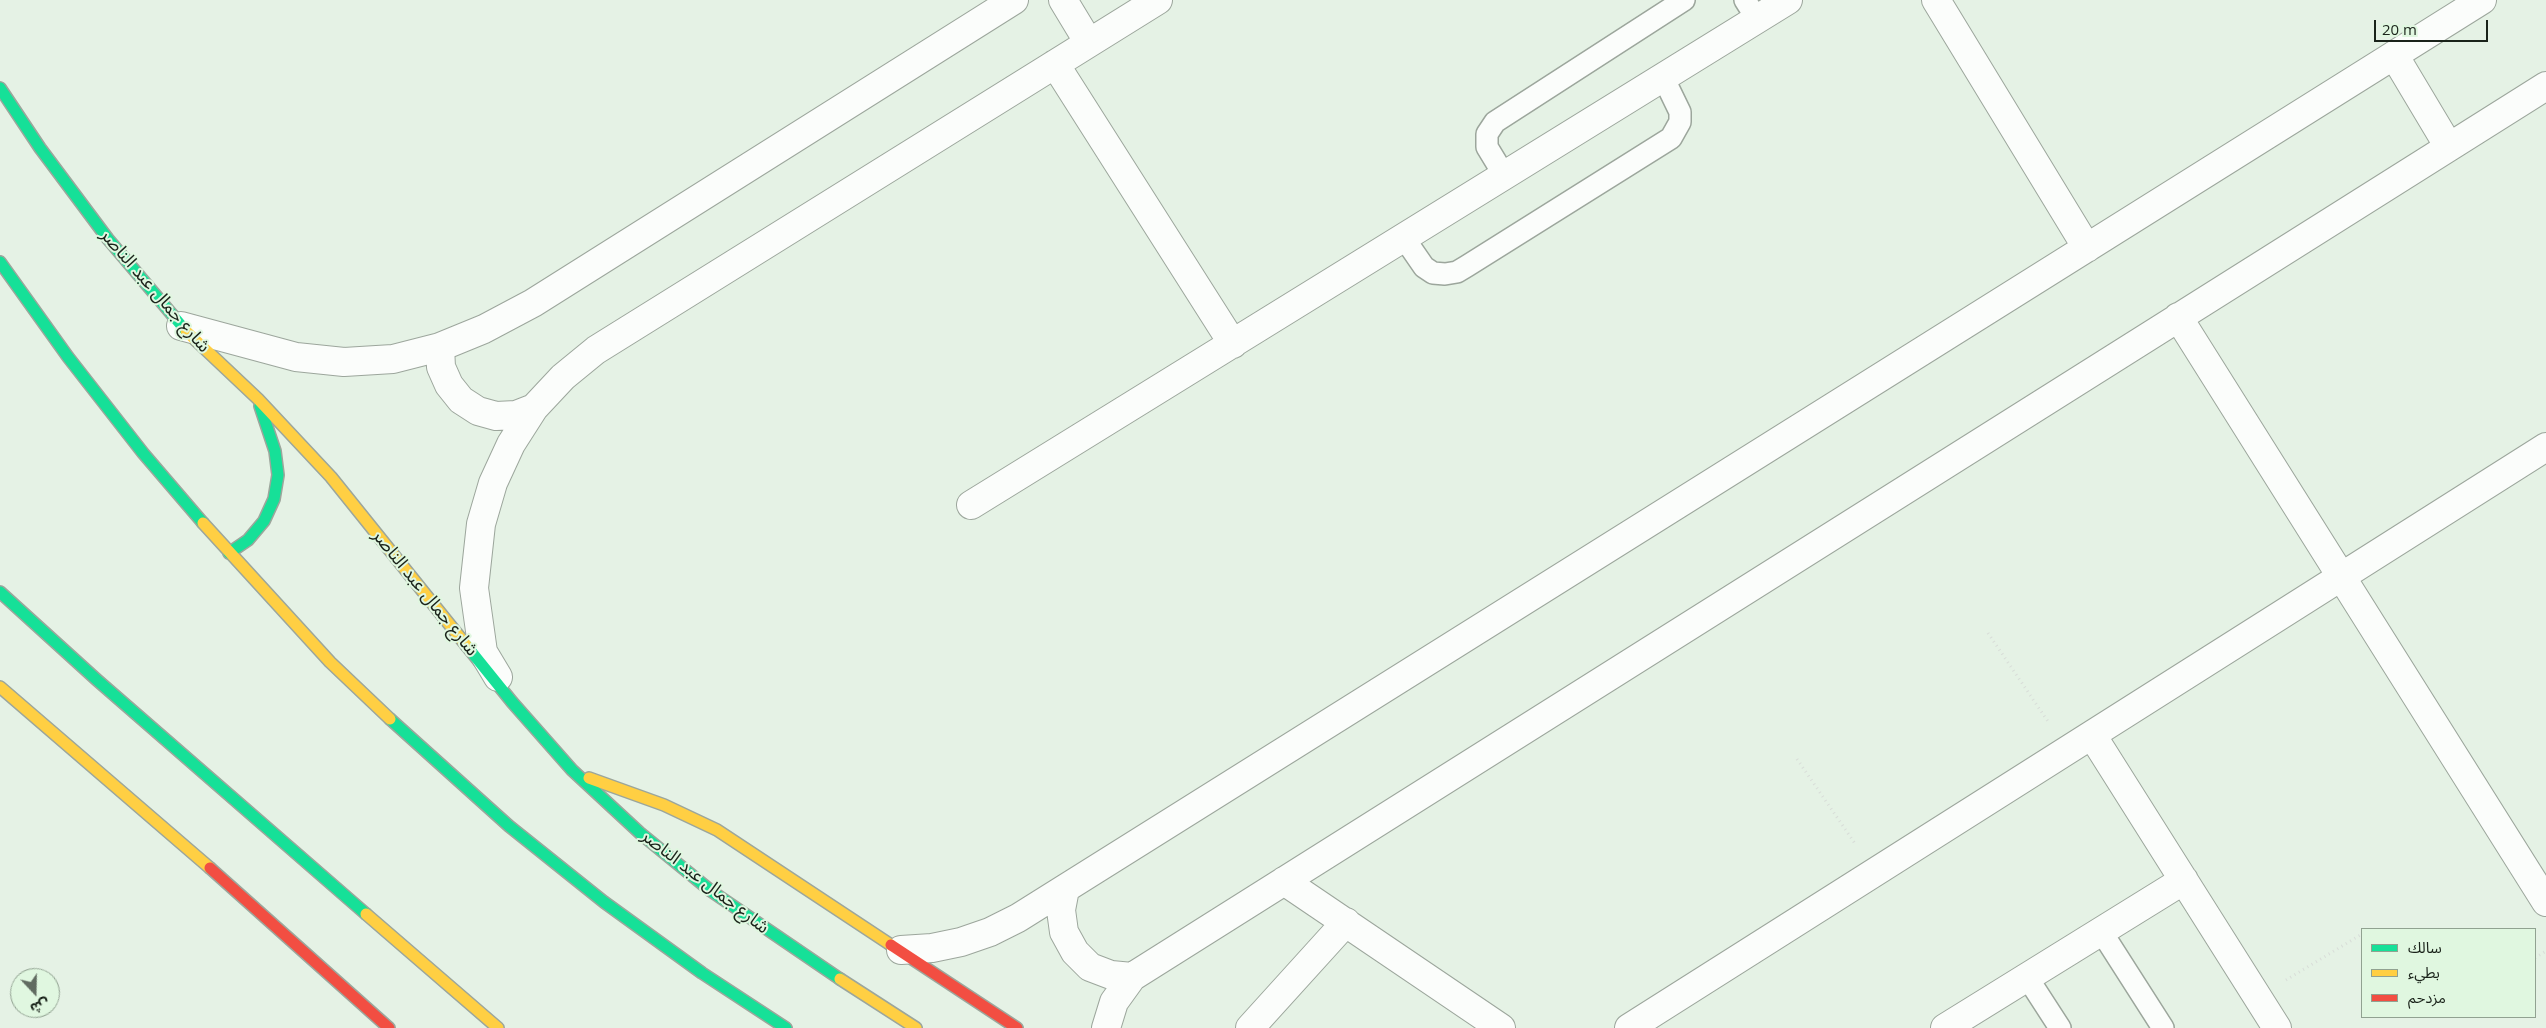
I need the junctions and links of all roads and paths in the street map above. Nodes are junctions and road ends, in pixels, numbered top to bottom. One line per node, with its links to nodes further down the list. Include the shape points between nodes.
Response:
1 (1014, 0): 23 (street, via 533,303 484,329)
2 (1063, 0): 9 (street)
3 (1158, 0): 9 (street)
4 (1684, 0): 16 (lane, via 1495,122 1487,134 1487,147)
5 (1788, 0): 8 (street)
6 (1936, 0): 18 (street)
7 (2482, 0): 10 (street)
8 (1751, 10): 12 (street)
9 (1089, 43): 11 (street)
10 (2394, 55): 15 (street); 18 (street)
11 (1055, 64): 22 (street); 25 (street, via 596,350 563,377)
12 (1663, 77): 16 (street); 17 (lane, via 1680,112 1680,122 1670,138 1501,245 1457,272 1445,274 1424,267)
13 (2546, 86): 15 (street)
14 (0, 88): 21 (main road, شارع جمال عبد الناصر, via 108,239)
15 (2449, 147): 20 (street)
16 (1504, 175): 17 (street)
17 (1404, 238): 22 (street)
18 (2086, 248): 41 (street)
19 (0, 262): 28 (main road, via 68,358)
20 (2178, 318): 29 (street); 40 (street)
21 (181, 326): 23 (street, via 296,357 335,361 393,358); 24 (main road, شارع جمال عبد الناصر)
22 (1233, 344): 27 (street)
23 (440, 347): 25 (street, via 442,367 449,385 461,400 478,411 496,416 516,415)
24 (258, 399): 28 (main road, via 275,451 278,475 274,499 254,534); 33 (main road, شارع جمال عبد الناصر, via 331,477)
25 (534, 408): 33 (street, via 511,444 493,483 482,524 474,588 483,652)
26 (2546, 447): 29 (street)
27 (971, 505)
28 (228, 553): 52 (main road, via 330,662 418,746 510,826 604,902 702,973)
29 (2342, 577): 34 (street); 42 (street)
30 (0, 592): 51 (main road)
31 (1988, 633): 35 (path)
32 (0, 687): 50 (main road)
33 (512, 702): 37 (main road, شارع جمال عبد الناصر)
34 (2092, 734): 35 (street); 39 (street)
35 (2067, 750): 38 (street)
36 (1797, 759): 38 (path)
37 (572, 770): 46 (main road, via 664,805 717,830); 53 (main road, شارع جمال عبد الناصر, via 640,833 711,891 787,945)
38 (1874, 873): 58 (street)
39 (2184, 880): 44 (street); 49 (street)
40 (1284, 881): 43 (street); 48 (street)
41 (1065, 889): 46 (street, via 990,932 947,945); 48 (street, via 1061,910 1064,932 1074,952 1090,966 1110,976)
42 (2546, 902)
43 (1346, 922): 56 (street); 57 (street)
44 (2101, 931): 47 (street); 61 (lane)
45 (2361, 935): 49 (path)
46 (901, 950): 54 (main road)
47 (2027, 977): 59 (street); 60 (lane)
48 (1132, 978): 55 (street, via 1114,1002)
49 (2258, 998): 62 (street)
50 (389, 1028)
51 (498, 1028)
52 (786, 1028)
53 (916, 1028)
54 (1017, 1028)
55 (1106, 1028)
56 (1250, 1028)
57 (1502, 1028)
58 (1628, 1028)
59 (1945, 1028)
60 (2060, 1028)
61 (2163, 1028)
62 (2277, 1028)

